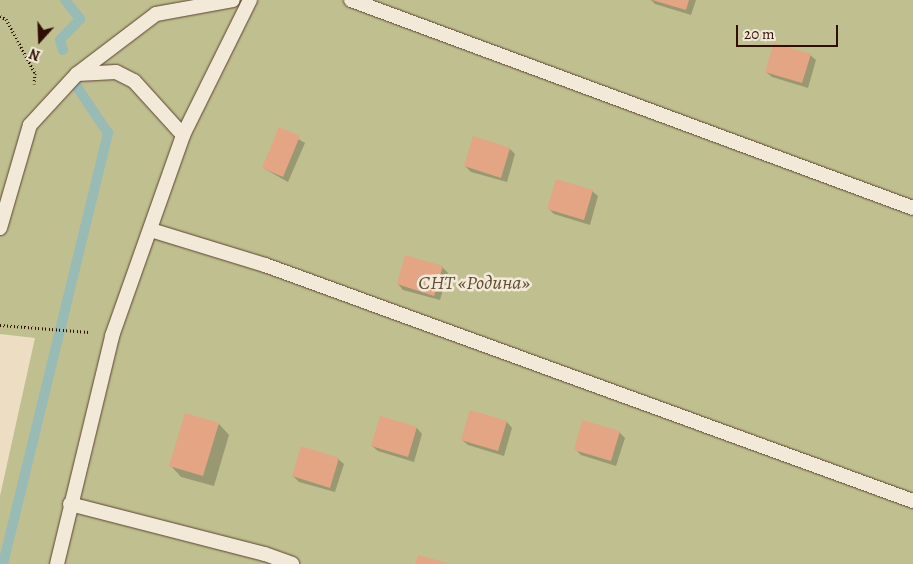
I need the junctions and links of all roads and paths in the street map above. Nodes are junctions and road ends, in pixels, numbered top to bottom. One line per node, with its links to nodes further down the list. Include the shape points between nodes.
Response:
1 (233, 0): 5 (lane, via 156,14)
2 (250, 0): 7 (lane)
3 (351, 0): 8 (lane)
4 (0, 16): 6 (path, via 6,19 35,73)
5 (77, 74): 6 (lane); 7 (lane, via 116,72 134,81)
6 (30, 126): 9 (lane)
7 (183, 135): 10 (lane)
8 (913, 208)
9 (0, 228)
10 (150, 230): 13 (lane, via 265,265); 14 (lane, via 112,336)
11 (0, 325): 12 (path)
12 (86, 332)
13 (913, 501)
14 (70, 504): 15 (lane); 16 (lane, via 265,554)
15 (56, 564)
16 (292, 564)

